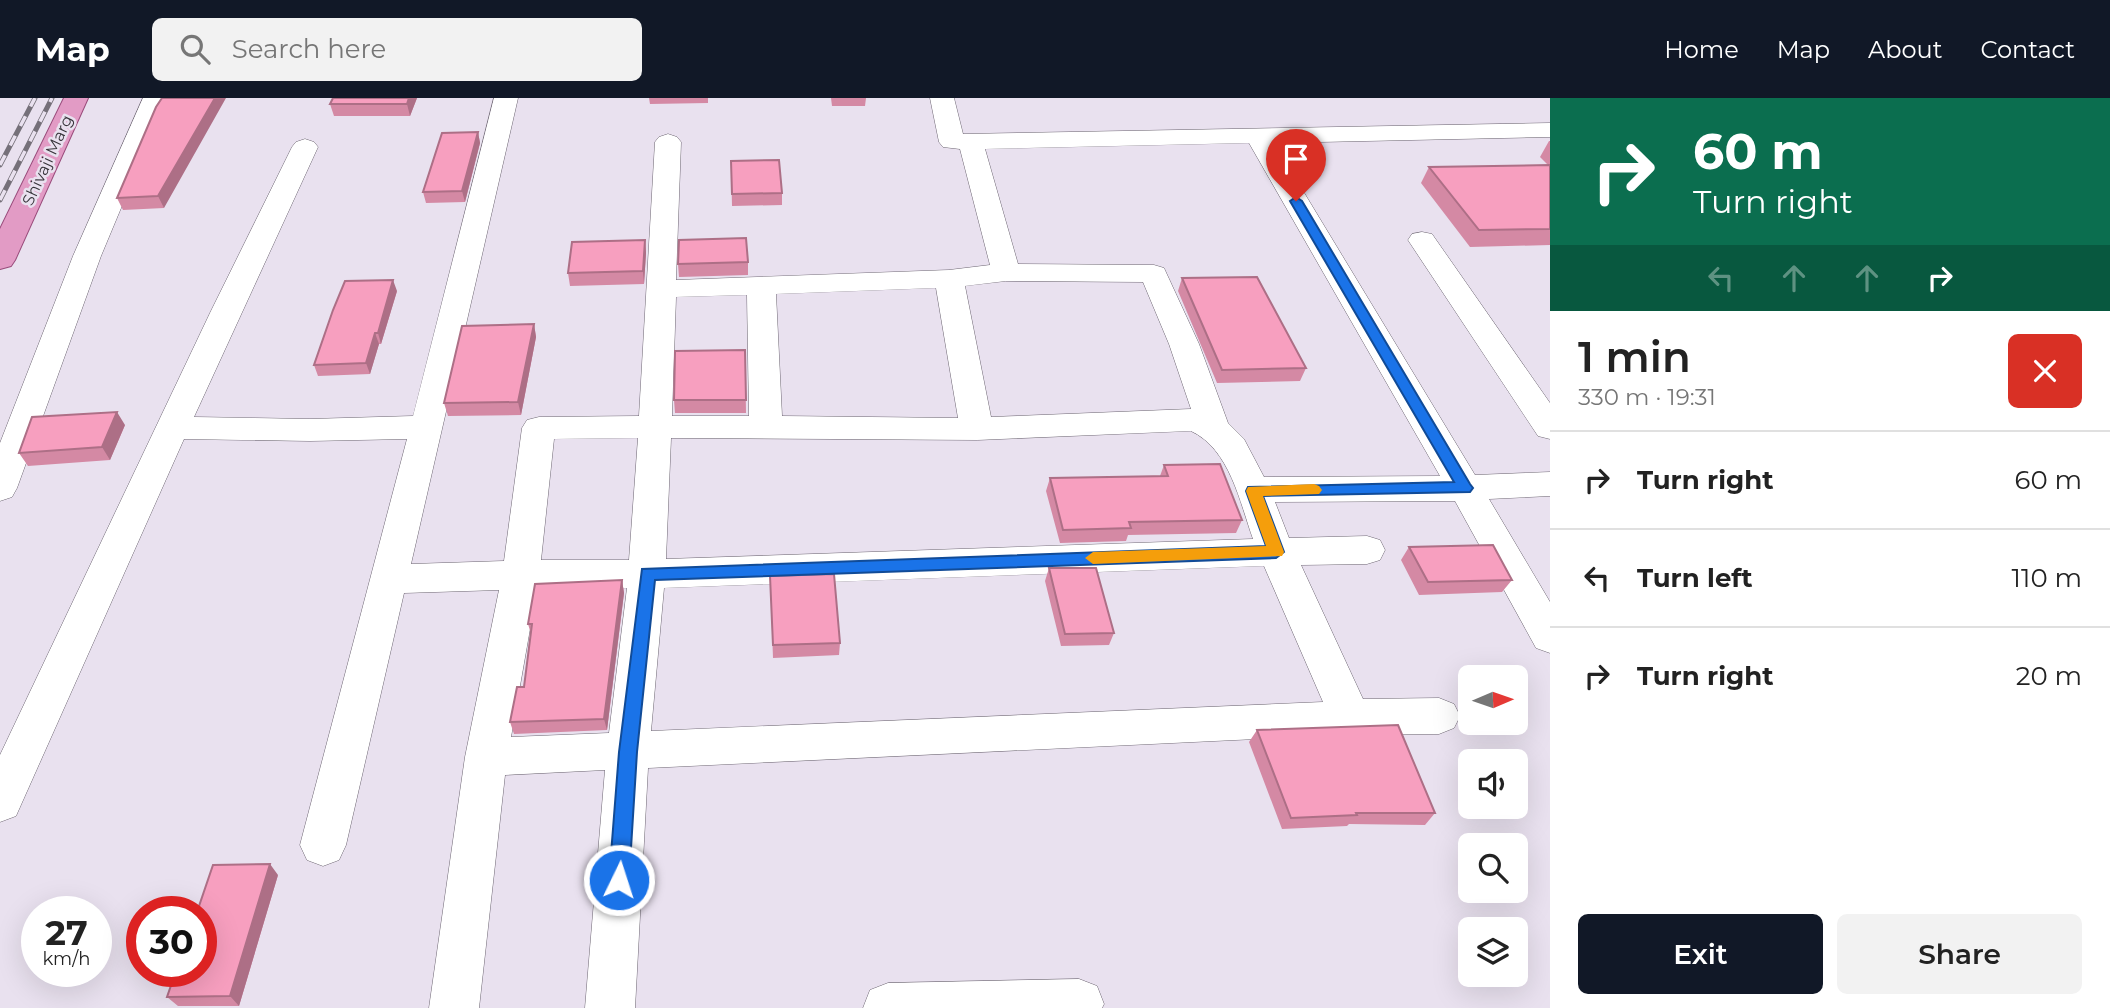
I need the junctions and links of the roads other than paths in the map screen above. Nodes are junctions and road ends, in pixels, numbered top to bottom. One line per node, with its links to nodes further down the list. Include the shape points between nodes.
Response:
1 (76, 98): 11 (main road, Shivaji Marg)
2 (155, 98): 24 (street, via 87,256)
3 (506, 98): 19 (street)
4 (942, 98): 8 (street, via 952,142)
5 (1550, 130): 6 (street)
6 (1257, 136): 8 (street); 25 (street)
7 (668, 142): 15 (street)
8 (971, 142): 12 (street)
9 (305, 148): 18 (street)
10 (1422, 240): 21 (street)
11 (0, 260)
12 (1006, 272): 13 (street); 16 (street, via 1154,274)
13 (949, 279): 14 (street); 22 (street)
14 (761, 287): 15 (street); 20 (street)
15 (662, 289): 17 (street)
16 (1213, 426): 22 (street, via 1195,420); 26 (street, via 1226,437)
17 (655, 427): 20 (street); 29 (street); 30 (street, via 539,428)
18 (172, 428): 19 (street); 37 (street)
19 (427, 428): 31 (street)
20 (765, 428): 22 (street)
21 (1550, 428)
22 (977, 429)
23 (1550, 484): 25 (street)
24 (0, 488)
25 (1465, 488): 26 (street); 32 (street)
26 (1253, 491): 28 (street)
27 (1367, 550): 28 (street)
28 (1276, 552): 29 (street); 34 (street, via 1343,700)
29 (647, 574): 30 (street); 35 (street)
30 (521, 575): 31 (street); 36 (street)
31 (388, 579): 38 (street)
32 (1550, 637)
33 (1439, 716): 34 (street)
34 (1340, 717): 35 (street)
35 (628, 752): 36 (street); 41 (street)
36 (486, 757): 40 (street)
37 (0, 802)
38 (324, 845)
39 (1079, 1004): 42 (street)
40 (454, 1008)
41 (610, 1008)
42 (888, 1008)

